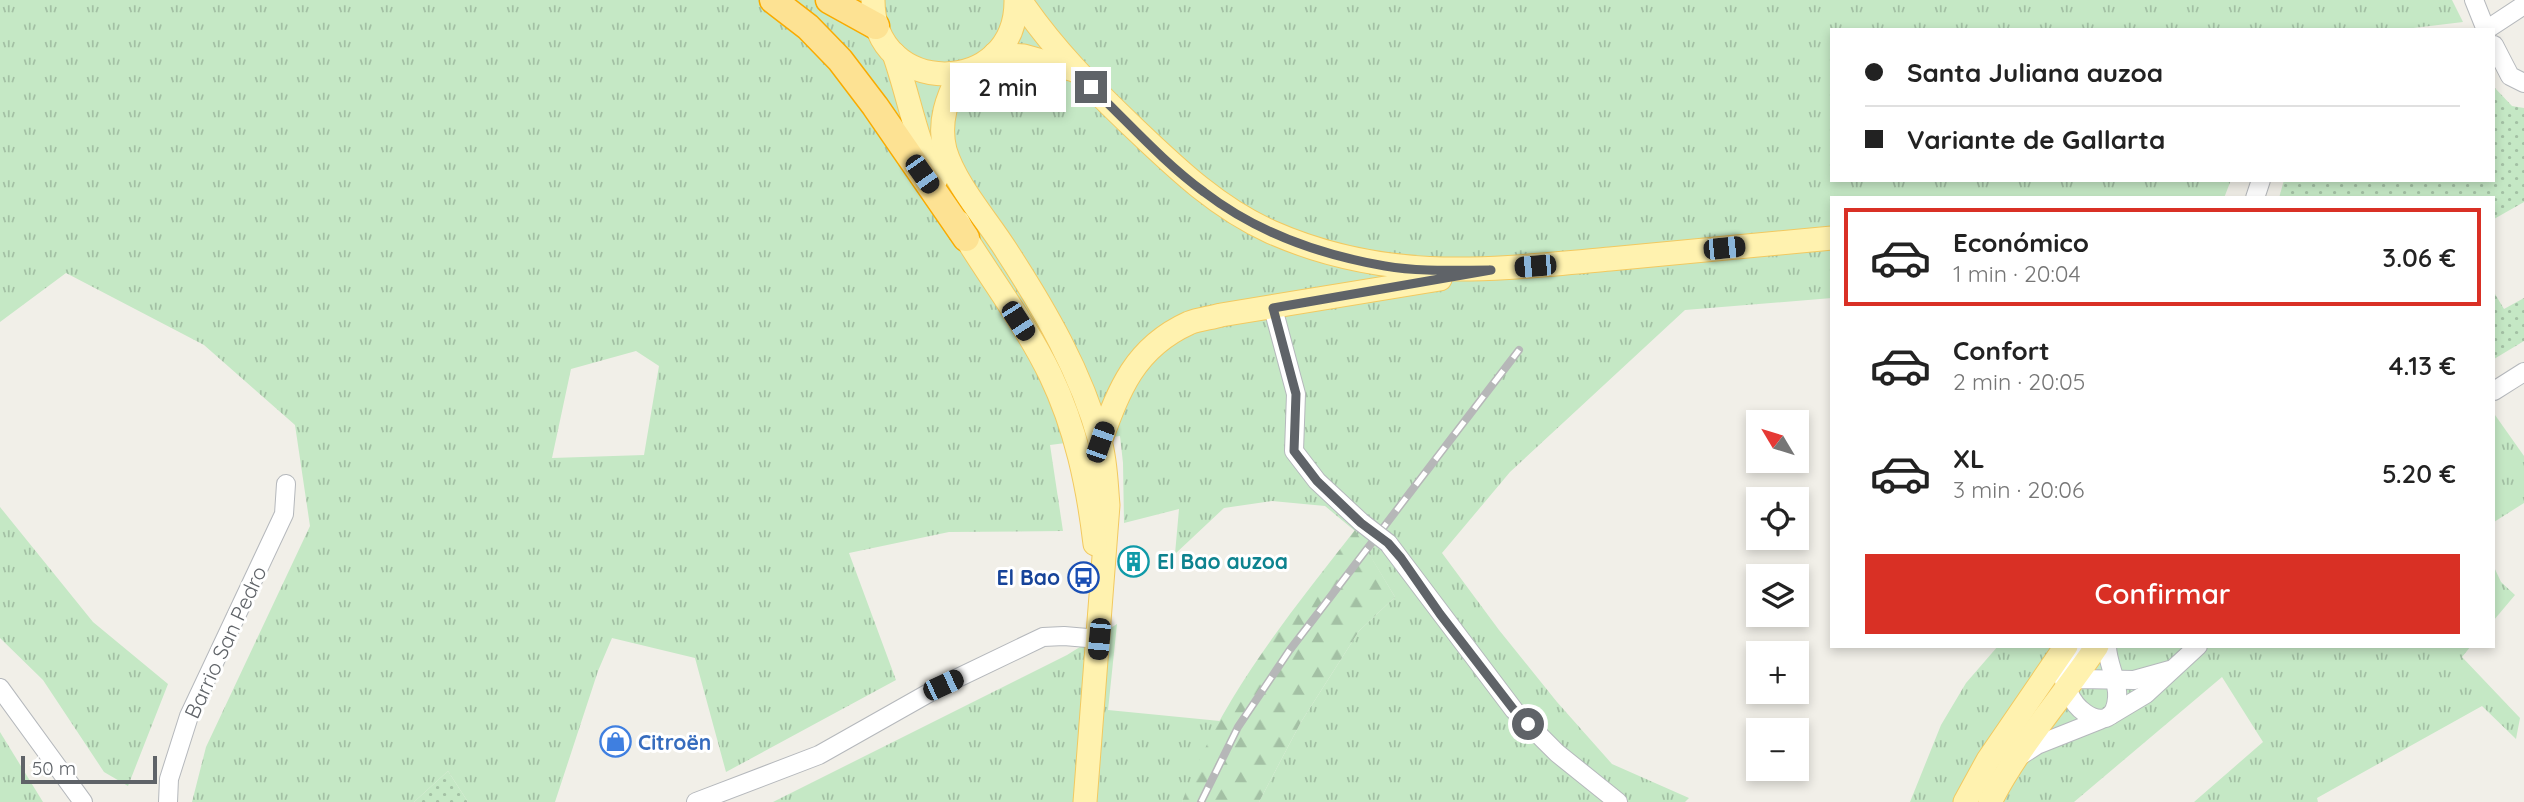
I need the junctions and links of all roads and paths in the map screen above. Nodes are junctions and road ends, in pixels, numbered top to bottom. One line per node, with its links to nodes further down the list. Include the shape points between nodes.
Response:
1 (772, 0): 15 (highway, via 808,27 840,60)
2 (829, 0): 6 (highway)
3 (1018, 0): 11 (main road, via 1012,26); 12 (main road)
4 (2474, 0): 7 (street)
5 (2524, 5): 8 (street)
6 (875, 13): 10 (main road, via 884,41)
7 (2485, 28)
8 (2489, 28)
9 (2495, 47): 14 (street, via 2510,76)
10 (894, 54): 13 (main road, via 925,72); 15 (main road, via 923,154)
11 (995, 54): 12 (main road, via 1024,56); 13 (main road)
12 (1074, 70): 17 (main road, via 1205,193 1269,230 1336,255 1386,266)
13 (960, 73): 21 (main road, via 943,116 946,151 971,198 1040,302 1076,372)
14 (2524, 83)
15 (966, 238): 23 (main road, via 1033,344 1070,421 1088,492)
16 (1830, 238): 17 (main road)
17 (1491, 270): 18 (main road)
18 (1273, 308): 21 (main road, via 1190,323 1162,340 1134,365); 41 (street, bridge, via 1296,394 1294,451 1317,481 1388,543 1514,710 1557,753)
19 (2524, 372): 20 (street)
20 (2495, 390)
21 (1100, 442): 23 (main road, via 1108,505)
22 (286, 484): 38 (street, Barrio San Pedro, via 284,514 189,716 169,779)
23 (1101, 592): 24 (main road)
24 (1099, 639): 39 (street, via 1043,637 943,685 819,755); 40 (main road)
25 (2065, 648): 34 (main road)
26 (2079, 648): 32 (street, via 2067,665)
27 (2096, 648): 32 (main road)
28 (2107, 648): 31 (street)
29 (2196, 648): 30 (street)
30 (2170, 670): 31 (street, via 2147,678); 35 (street, via 2146,694)
31 (2114, 679): 32 (street); 35 (street, via 2116,706)
32 (2070, 683): 34 (street); 35 (street, via 2077,708 2086,716); 36 (main road)
33 (0, 688): 37 (street)
34 (2028, 701): 42 (main road)
35 (2105, 717): 36 (street)
36 (2017, 757): 43 (main road)
37 (83, 802)
38 (168, 802)
39 (696, 802)
40 (1086, 802)
41 (1618, 802)
42 (1965, 802)
43 (1990, 802)

